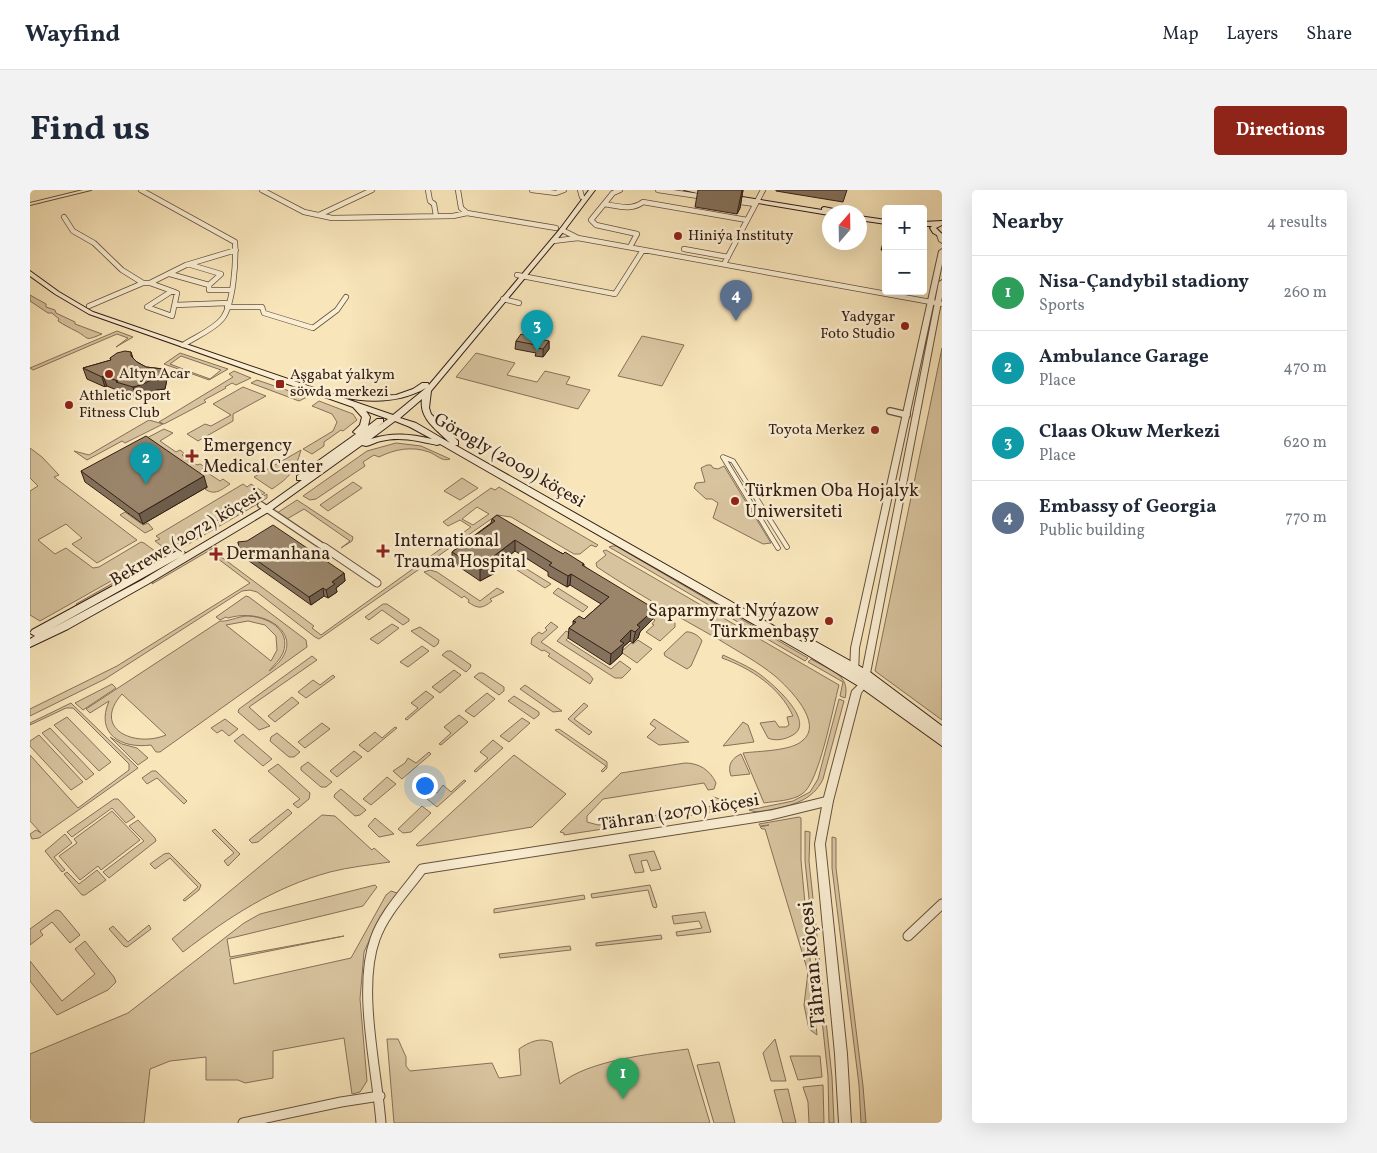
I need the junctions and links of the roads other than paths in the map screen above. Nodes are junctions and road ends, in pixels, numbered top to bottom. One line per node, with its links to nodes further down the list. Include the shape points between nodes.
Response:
1 (89, 190): 23 (street)
2 (141, 190): 44 (street, via 232,239)
3 (262, 190): 29 (street)
4 (372, 190): 29 (street)
5 (428, 190): 30 (street)
6 (458, 190): 27 (street, via 461,208)
7 (532, 190): 8 (street, via 556,193)
8 (564, 190)
9 (592, 190): 18 (main road)
10 (598, 190): 18 (main road)
11 (620, 190): 24 (street, via 612,193)
12 (658, 190): 19 (street)
13 (687, 190): 22 (main road)
14 (706, 190): 16 (main road)
15 (763, 190): 22 (street)
16 (715, 191)
17 (723, 193): 22 (main road)
18 (584, 194): 37 (main road)
19 (692, 195): 20 (street); 25 (street)
20 (710, 198)
21 (728, 200): 22 (street)
22 (757, 201): 26 (main road); 28 (main road); 33 (street)
23 (30, 204)
24 (604, 204): 25 (street, via 630,208 643,202); 42 (street, via 591,222 637,234)
25 (684, 209): 33 (street)
26 (822, 209)
27 (467, 212): 30 (street); 37 (street)
28 (822, 212)
29 (319, 216): 30 (street, via 343,219)
30 (436, 216)
31 (64, 217): 55 (street, via 73,231 94,243 122,270)
32 (867, 217): 34 (main road)
33 (747, 220): 47 (street)
34 (882, 220)
35 (940, 223): 36 (main road); 39 (main road, via 933,228)
36 (927, 224)
37 (559, 229): 40 (street); 41 (main road); 53 (main road)
38 (927, 232): 39 (main road)
39 (940, 237)
40 (578, 238): 41 (street); 42 (street)
41 (553, 241): 53 (main road)
42 (630, 247): 45 (street)
43 (684, 249): 47 (street)
44 (236, 250): 48 (street); 58 (street)
45 (643, 250): 49 (street); 53 (street, via 615,294)
46 (942, 251): 63 (street)
47 (728, 257): 49 (street)
48 (190, 264): 52 (street); 57 (street, via 221,274)
49 (724, 264): 63 (street)
50 (30, 266): 65 (main road, Görogly (2009) köçesi)
51 (30, 273): 67 (main road, Görogly (2009) köçesi, via 83,309)
52 (170, 274): 56 (street); 57 (street)
53 (520, 275): 61 (main road); 68 (main road)
54 (942, 282): 63 (street)
55 (144, 283): 56 (street); 65 (street)
56 (150, 283): 59 (street)
57 (209, 285): 58 (street, via 210,290)
58 (231, 290): 64 (street)
59 (172, 291): 66 (street, via 177,292); 66 (street, via 147,306 172,316)
60 (346, 297): 64 (street, via 337,310 313,328 264,313 264,308 258,306)
61 (503, 299): 62 (street); 68 (main road)
62 (519, 303)
63 (937, 303): 72 (street); 82 (street)
64 (227, 305): 66 (street); 67 (street, via 222,319)
65 (89, 306): 67 (main road, Görogly (2009) köçesi)
66 (175, 306)
67 (186, 343): 69 (main road, Görogly (2009) köçesi)
68 (428, 386): 69 (main road, via 390,399); 71 (main road, Bekrewe (2072) köçesi); 73 (main road, via 425,399 427,416)
69 (342, 397): 71 (main road, Görogly (2009) köçesi); 74 (main road, via 366,417 364,426 349,438)
70 (890, 411): 72 (street)
71 (394, 415): 73 (main road, Görogly (2009) köçesi); 74 (main road, Bekrewe (2072) köçesi)
72 (907, 415): 81 (street, via 855,648)
73 (453, 445): 74 (main road, via 414,437 396,437); 81 (main road, Görogly (2009) köçesi)
74 (346, 449): 75 (main road, Bekrewe (2072) köçesi)
75 (264, 507): 78 (street); 79 (main road, Bekrewe (2072) köçesi); 80 (main road, Bekrewe (2072) köçesi, via 145,582)
76 (787, 547): 77 (street, via 733,461 723,457)
77 (778, 548)
78 (377, 584)
79 (30, 635)
80 (30, 643)
81 (854, 673): 82 (main road, Görogly (2009) köçesi); 83 (street)
82 (865, 680): 83 (street); 84 (main road, Görogly (2009) köçesi); 85 (main road, Görogly (2009) köçesi)
83 (857, 691): 86 (street)
84 (942, 732)
85 (942, 742)
86 (828, 802): 89 (street, Tähran (2070) köçesi, via 771,815 422,869 382,927 372,949 369,994); 92 (street, Tähran köçesi, via 820,857)
87 (942, 904): 88 (street)
88 (908, 936)
89 (380, 1096): 90 (street); 91 (street)
90 (243, 1123)
91 (381, 1123)
92 (845, 1123)

